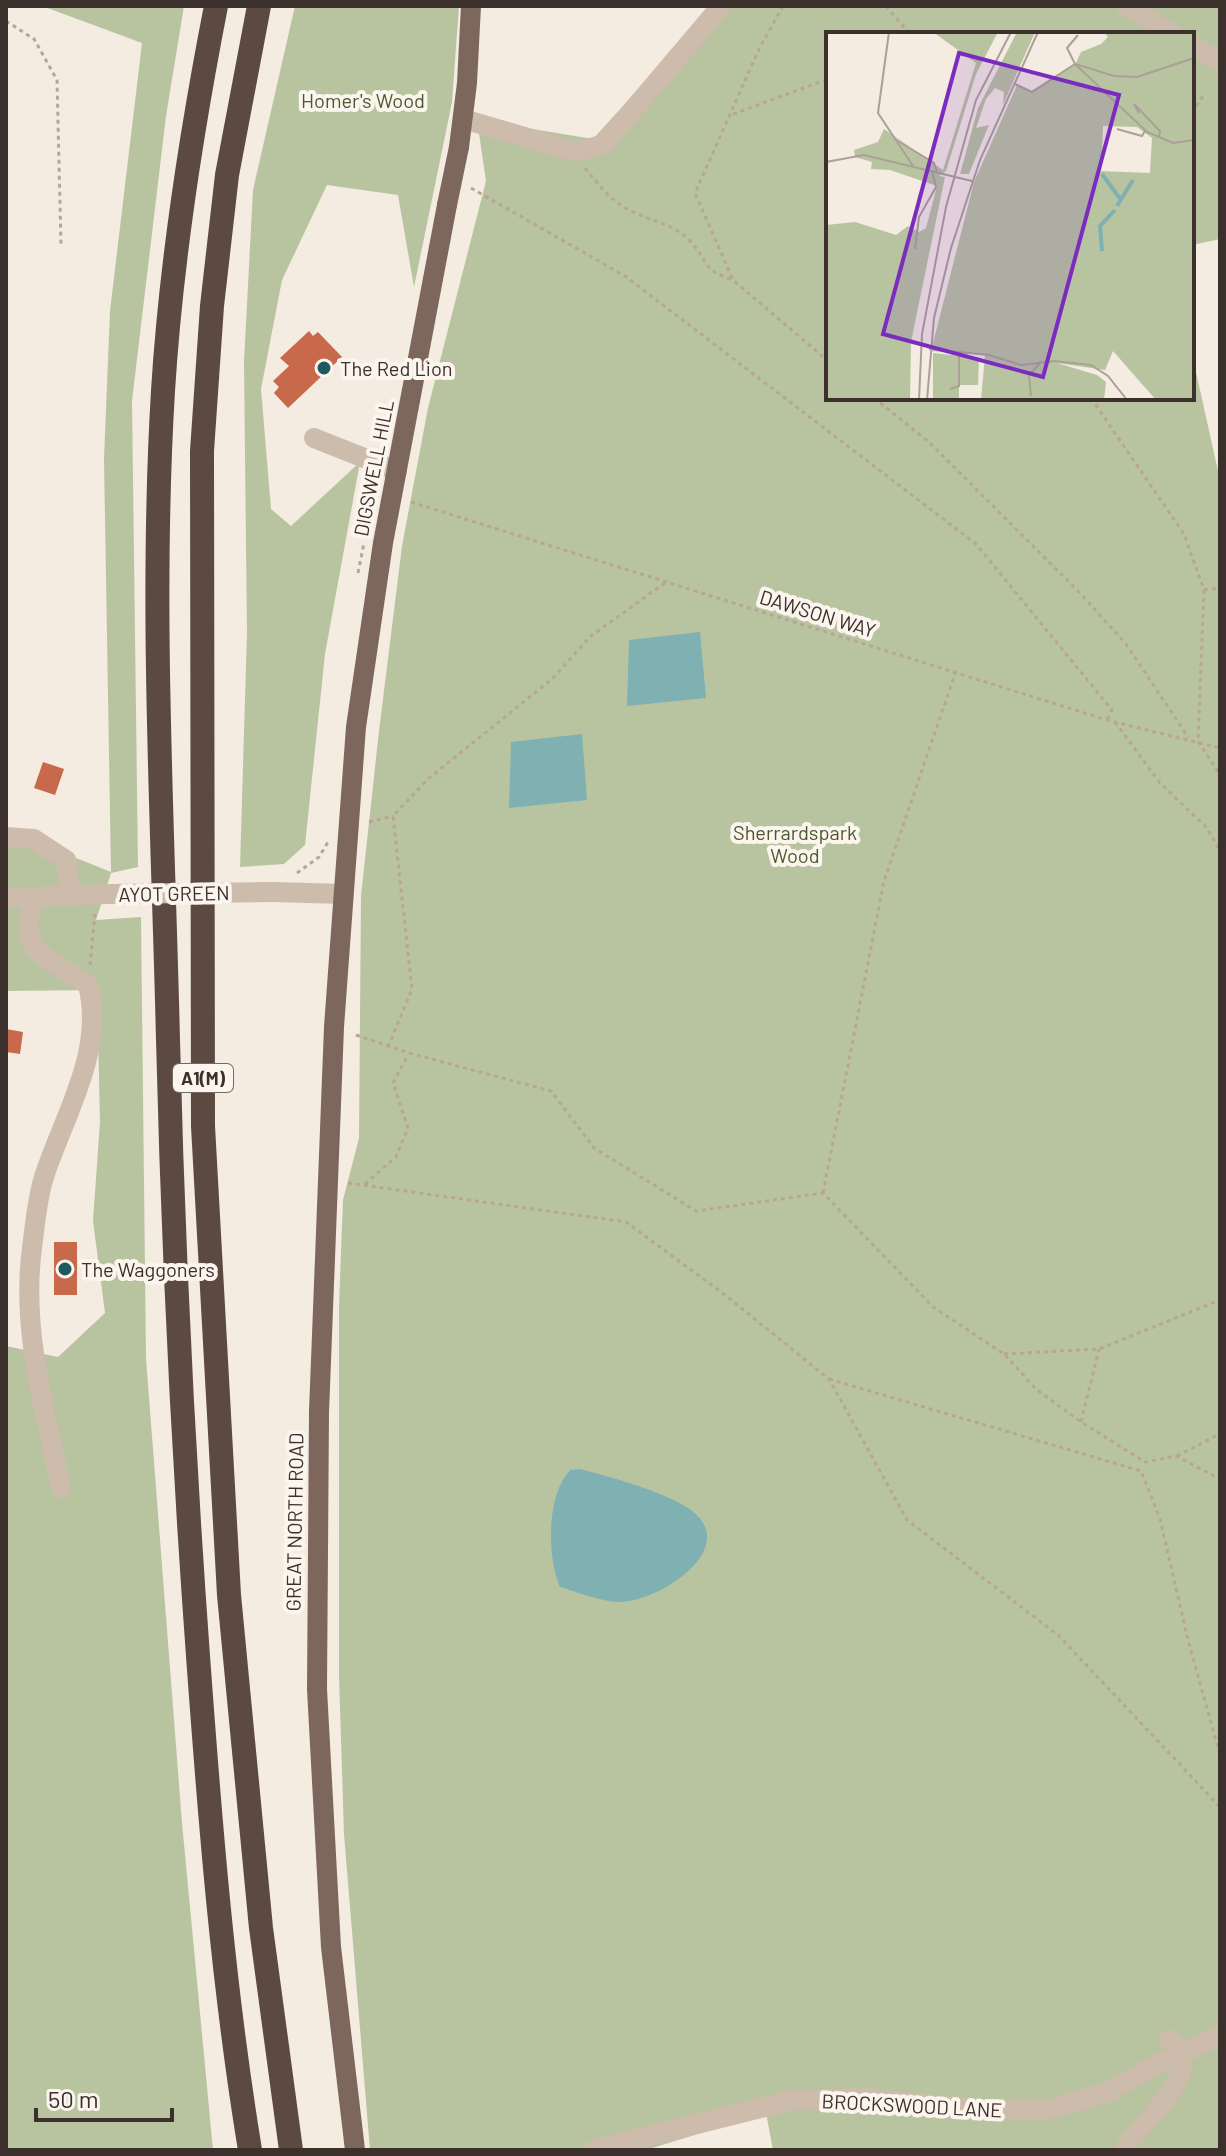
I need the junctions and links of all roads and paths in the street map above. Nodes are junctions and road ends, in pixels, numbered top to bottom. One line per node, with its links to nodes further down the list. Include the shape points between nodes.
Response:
1 (216, 6): 67 (highway, A1(M), via 183,182 172,285 163,394 159,620 174,1269 184,1463 223,1949)
2 (259, 6): 68 (highway, A1(M), via 227,175 202,451 203,1126 229,1595 261,1928)
3 (471, 6): 17 (main road, DIGSWELL HILL)
4 (721, 6): 18 (street, via 604,144)
5 (783, 6): 16 (path)
6 (886, 6): 9 (path)
7 (1126, 6): 10 (street)
8 (6, 21): 20 (path, via 34,39 57,80)
9 (909, 32)
10 (1170, 32)
11 (1194, 46): 12 (street)
12 (1220, 62)
13 (826, 80): 16 (path)
14 (1204, 94): 15 (path)
15 (1194, 110)
16 (733, 114): 21 (path, via 695,193)
17 (463, 119): 18 (street); 26 (main road, DIGSWELL HILL, bridge)
18 (576, 152): 21 (path, via 607,195 665,222 690,241 711,272)
19 (469, 187): 32 (path, via 625,276 976,544 1112,710)
20 (61, 245)
21 (733, 280): 22 (path)
22 (826, 359)
23 (876, 400): 34 (path, via 929,442 1080,593 1126,644)
24 (1092, 400): 30 (path, via 1184,534)
25 (314, 438): 26 (street)
26 (397, 471): 42 (main road, DIGSWELL HILL, via 356,727)
27 (409, 501): 28 (path, DAWSON WAY)
28 (669, 580): 31 (path, DAWSON WAY); 38 (path, via 591,636 551,680 429,778)
29 (1220, 588): 30 (path)
30 (1204, 590): 35 (path)
31 (956, 671): 32 (path, DAWSON WAY); 53 (path, via 884,881)
32 (1107, 720): 33 (path, DAWSON WAY)
33 (1115, 722): 34 (path, DAWSON WAY); 41 (path, via 1160,783 1207,828)
34 (1188, 737): 35 (path, DAWSON WAY)
35 (1198, 741): 36 (path, DAWSON WAY); 37 (path)
36 (1220, 748)
37 (1220, 775)
38 (393, 816): 39 (path); 49 (path, via 412,989)
39 (369, 822)
40 (6, 837): 43 (street, via 34,839 66,860)
41 (1220, 851)
42 (343, 894): 43 (street, AYOT GREEN, bridge); 69 (main road, GREAT NORTH ROAD, via 319,1412 317,1689 331,1947)
43 (71, 896): 45 (street, AYOT GREEN)
44 (6, 898): 45 (street, AYOT GREEN)
45 (33, 898): 47 (street, via 26,923 31,944 40,957)
46 (94, 914): 47 (path)
47 (88, 985): 62 (street, via 93,1005 82,1079 43,1179 31,1251 29,1329)
48 (356, 1035): 49 (path)
49 (388, 1047): 50 (path)
50 (409, 1053): 52 (path, via 393,1083 408,1128 396,1157); 53 (path, via 551,1091 594,1148 696,1211)
51 (348, 1183): 52 (path)
52 (365, 1184): 57 (path, via 626,1222)
53 (823, 1193): 56 (path, via 933,1307)
54 (1220, 1300): 55 (path)
55 (1099, 1349): 56 (path); 58 (path)
56 (1004, 1354): 58 (path, via 1037,1390)
57 (829, 1379): 63 (path, via 1141,1471 1160,1519); 64 (path, via 907,1520 1058,1635)
58 (1081, 1422): 60 (path, via 1145,1462)
59 (1220, 1434): 60 (path)
60 (1176, 1456): 61 (path)
61 (1220, 1479)
62 (61, 1488)
63 (1220, 1755)
64 (1220, 1807)
65 (1220, 2036): 66 (street, BROCKSWOOD LANE)
66 (1175, 2046): 70 (street, BROCKSWOOD LANE, via 1107,2093 1045,2110 862,2098 793,2100); 71 (street, via 1183,2063 1179,2075)
67 (250, 2150)
68 (291, 2150)
69 (355, 2150)
70 (593, 2150)
71 (1124, 2150)

